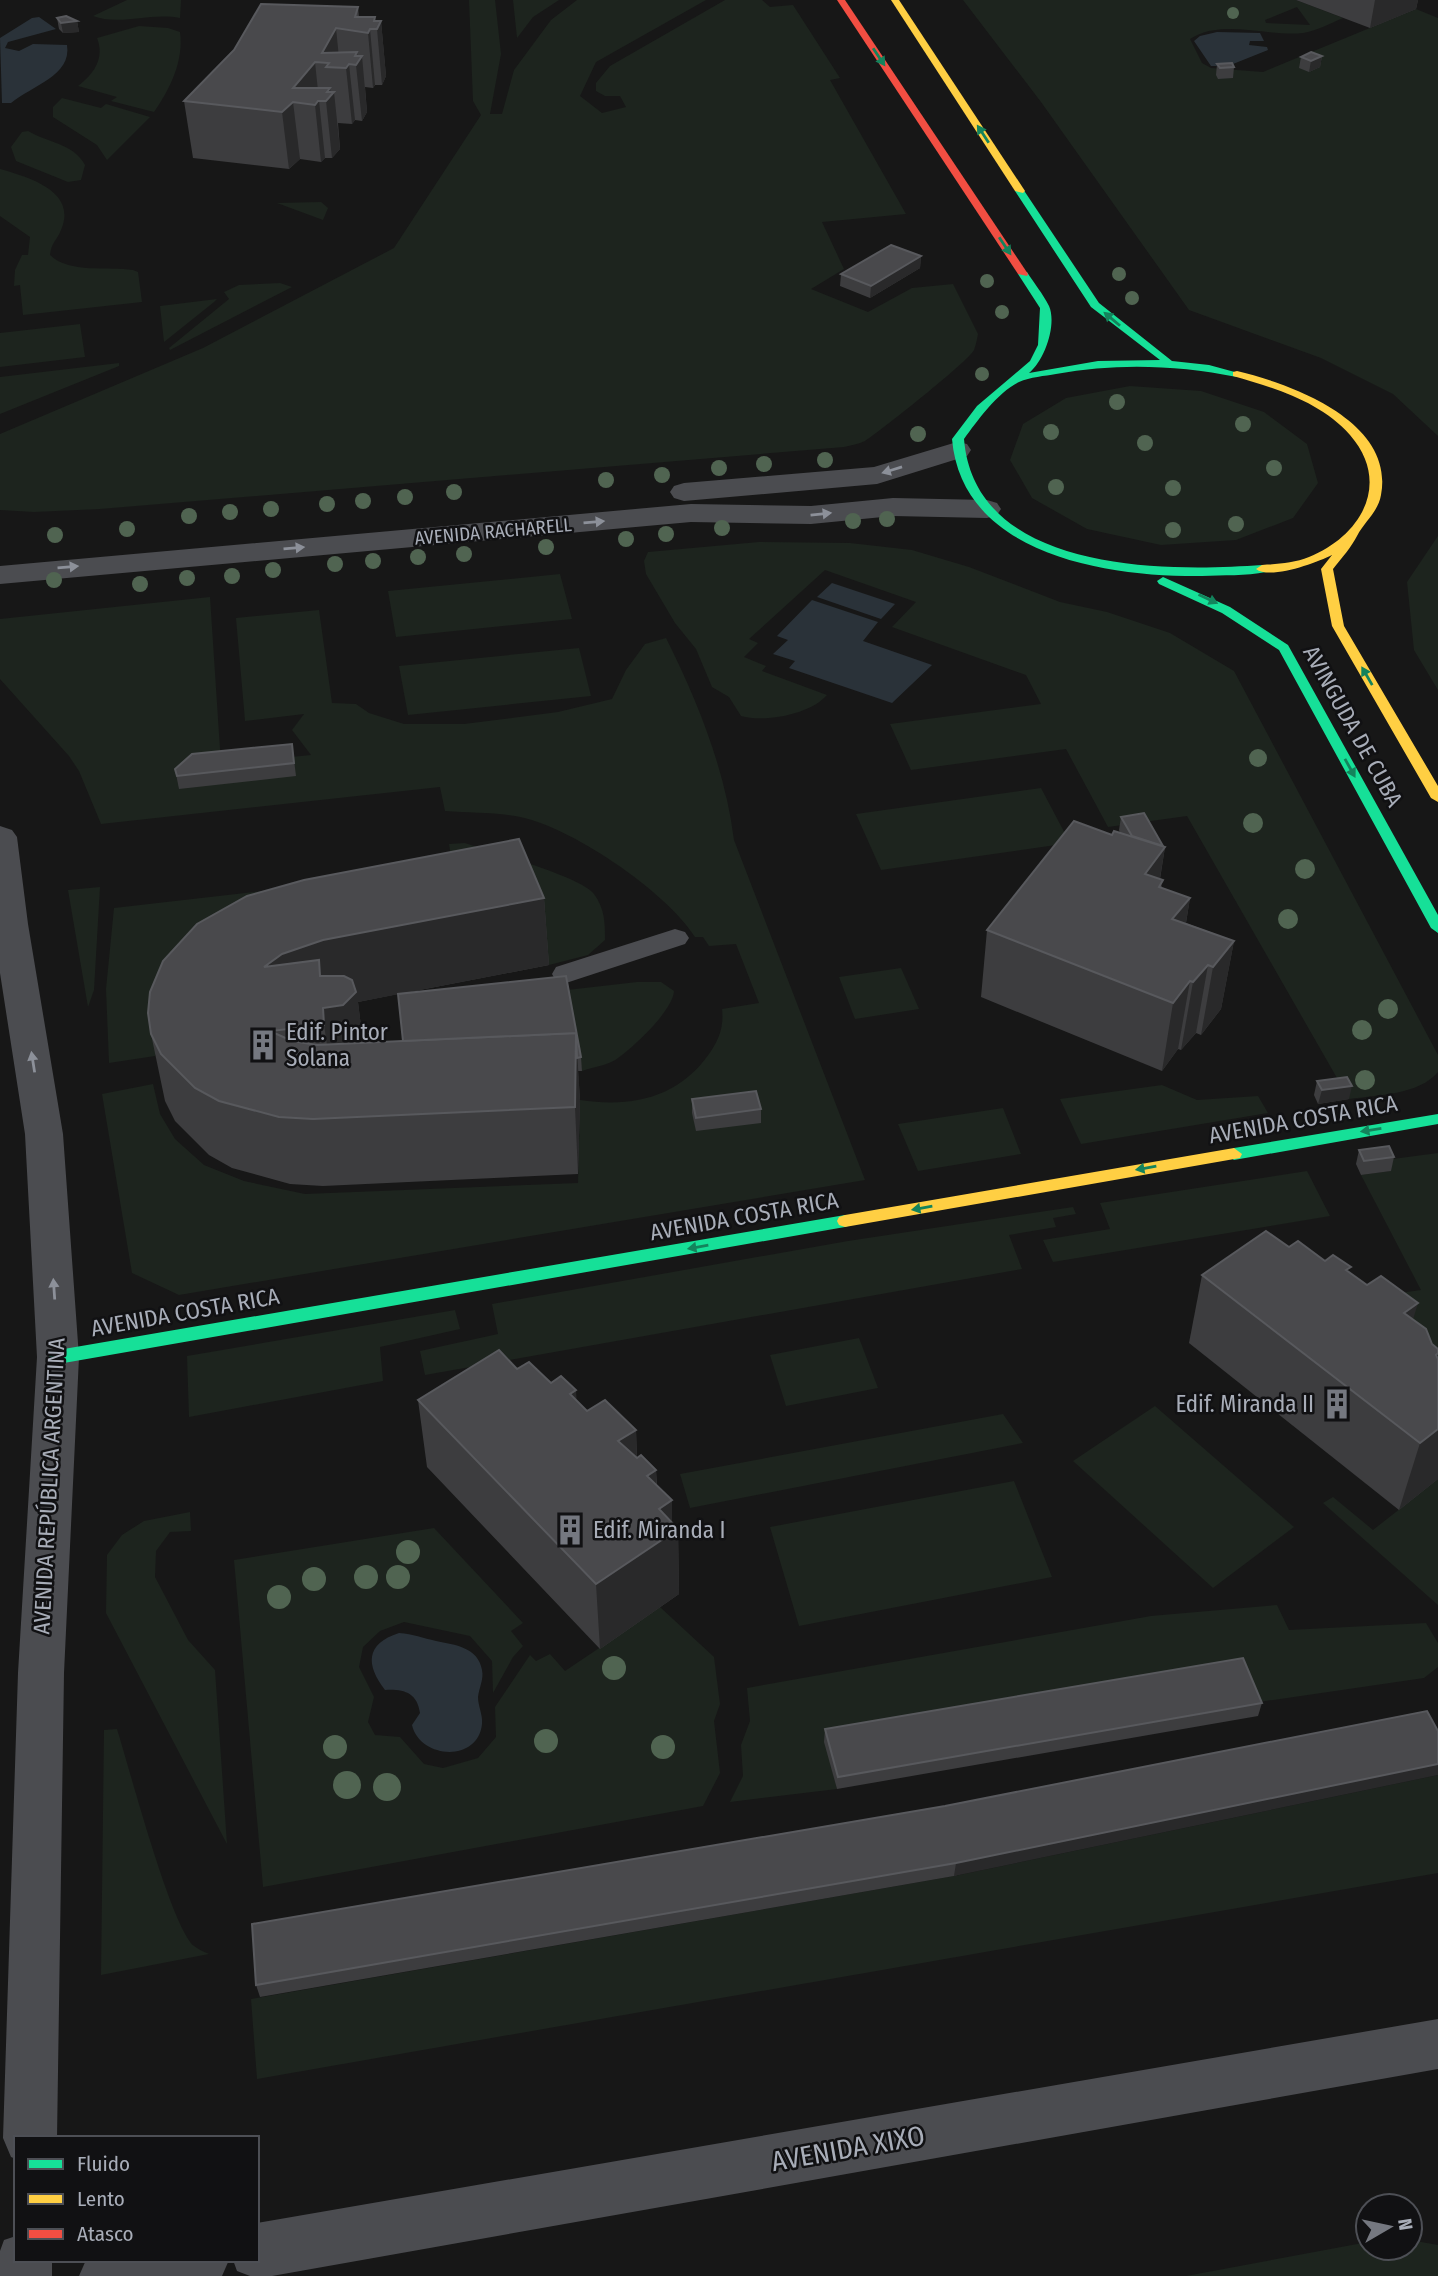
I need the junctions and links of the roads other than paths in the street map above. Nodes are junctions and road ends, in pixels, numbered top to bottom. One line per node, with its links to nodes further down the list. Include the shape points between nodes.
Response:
1 (841, 0): 4 (main road, one-way to 4, via 1045,308 1042,345 1035,363)
2 (895, 0): 3 (main road, one-way to 2, via 1095,304)
3 (1167, 360): 4 (main road, via 1073,365); 7 (main road, via 1234,371 1283,387 1342,421 1371,456 1376,481 1378,493)
4 (1015, 380): 5 (main road, via 981,408 958,439)
5 (957, 450): 6 (main road, via 962,475); 8 (street, AVENIDA RACHARELL, one-way to 8, via 877,475)
6 (987, 509): 9 (main road, via 1026,538 1086,561); 10 (street, AVENIDA RACHARELL, one-way to 6, via 691,513 811,515 893,507)
7 (1360, 528): 9 (main road, via 1325,555 1276,568); 11 (main road, AVINGUDA DE CUBA, one-way to 7, via 1338,626 1326,569)
8 (0, 552)
9 (1145, 573): 13 (main road, AVINGUDA DE CUBA, one-way to 13, via 1211,599 1284,648)
10 (0, 575)
11 (1438, 798)
12 (0, 837): 17 (street, AVENIDA REPÚBLICA ARGENTINA, one-way to 12, via 44,1134)
13 (1438, 928)
14 (675, 939): 15 (lane)
15 (566, 974)
16 (1438, 1119): 17 (main road, AVENIDA COSTA RICA, one-way to 17)
17 (58, 1357): 19 (street, AVENIDA REPÚBLICA ARGENTINA, via 41,1673)
18 (1438, 2044): 20 (street, AVENIDA XIXO)
19 (30, 2136)
20 (259, 2251)
21 (189, 2262): 22 (street)
22 (107, 2276)

